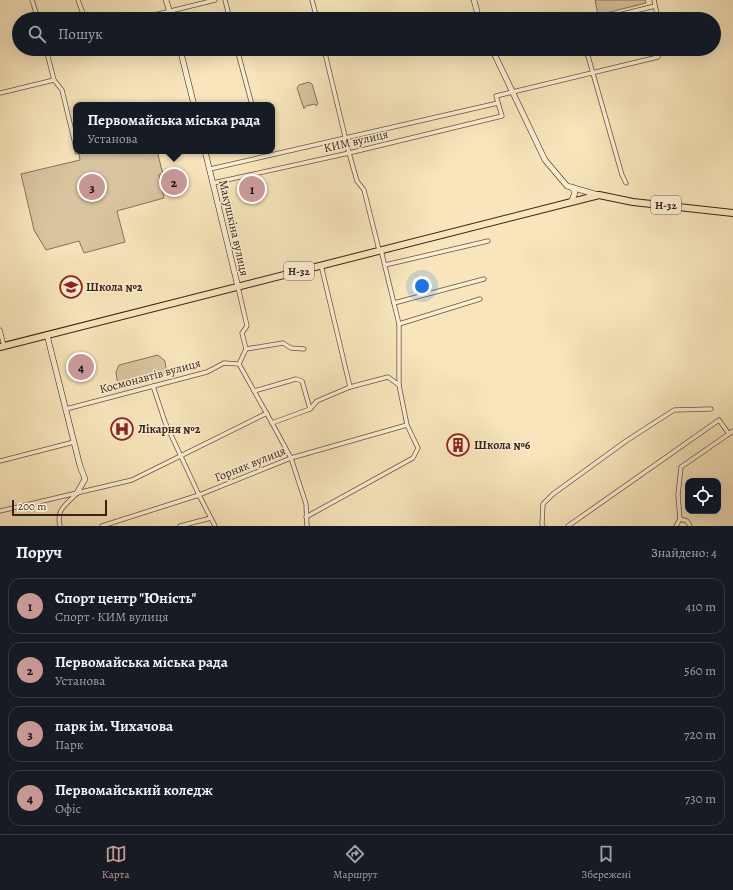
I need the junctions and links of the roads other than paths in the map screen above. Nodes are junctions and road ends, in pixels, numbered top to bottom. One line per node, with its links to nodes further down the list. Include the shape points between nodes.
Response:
1 (32, 0): 10 (street)
2 (78, 0): 11 (street)
3 (166, 0): 12 (street)
4 (216, 0): 12 (street)
5 (225, 0): 13 (street)
6 (312, 0): 14 (street)
7 (474, 0): 15 (street)
8 (654, 0): 9 (street)
9 (655, 6): 16 (street); 17 (street)
10 (36, 12)
11 (82, 12)
12 (170, 12)
13 (228, 12)
14 (315, 12)
15 (477, 12)
16 (631, 12)
17 (656, 12)
18 (48, 56): 26 (street)
19 (182, 56): 29 (street)
20 (239, 56): 30 (street)
21 (326, 56): 33 (street)
22 (496, 56): 27 (street)
23 (588, 56): 25 (street)
24 (658, 56): 25 (street)
25 (593, 72): 27 (street); 38 (street)
26 (54, 80): 28 (street); 32 (street, via 62,90)
27 (513, 91): 31 (street, via 496,96); 39 (street, via 545,160 567,186)
28 (0, 93)
29 (193, 102)
30 (251, 102)
31 (498, 103): 33 (street, КИМ вулиця); 34 (street, КИМ вулиця, via 502,116)
32 (73, 134)
33 (345, 139): 34 (street); 36 (street, КИМ вулиця)
34 (349, 153): 37 (street, КИМ вулиця); 44 (street, via 357,181 364,190)
35 (206, 154): 36 (street, Макушкіна вулиця)
36 (210, 169): 37 (street, Макушкіна вулиця)
37 (214, 183): 48 (street, Макушкіна вулиця)
38 (626, 183)
39 (572, 187): 40 (street); 41 (street, via 575,193)
40 (599, 196): 41 (main road, Н-32); 42 (main road, Н-32)
41 (571, 202): 44 (main road, Н-32)
42 (733, 213)
43 (488, 241): 46 (street)
44 (380, 250): 45 (main road, Н-32); 46 (street)
45 (321, 265): 48 (main road, Н-32); 60 (street)
46 (385, 265): 50 (street)
47 (484, 279): 50 (street)
48 (238, 287): 53 (main road, Н-32); 55 (street, via 247,326 242,334)
49 (480, 299): 51 (street)
50 (394, 303): 51 (street)
51 (399, 324): 58 (street)
52 (0, 330): 54 (street)
53 (47, 335): 54 (main road, Н-32); 62 (street)
54 (2, 347)
55 (246, 349): 56 (street, via 283,343 291,348); 57 (street)
56 (304, 349)
57 (239, 364): 59 (street, Космонавтів вулиця, via 224,363 207,372); 61 (street)
58 (399, 385): 60 (street, via 388,377); 67 (street)
59 (153, 386): 62 (street, Космонавтів вулиця); 70 (street, via 165,422)
60 (350, 387): 63 (street, via 317,401)
61 (254, 391): 63 (street, via 296,379 302,381); 65 (street)
62 (66, 409): 69 (street)
63 (310, 409): 66 (street)
64 (711, 409): 84 (street, via 674,410 626,441 543,504)
65 (267, 413): 66 (street); 70 (street)
66 (272, 423): 71 (street)
67 (407, 425): 71 (street, Горняк вулиця); 76 (street, via 418,448 413,458)
68 (731, 433): 78 (street, via 681,468 678,495); 85 (street, via 719,420)
69 (74, 442): 72 (street); 73 (street, via 85,478)
70 (181, 456): 73 (street, via 132,480); 74 (street)
71 (291, 458): 74 (street, Горняк вулиця); 76 (street, via 306,504)
72 (0, 461)
73 (76, 493): 75 (street); 79 (street, via 63,506 58,517)
74 (199, 495): 77 (street); 80 (street, Горняк вулиця)
75 (0, 511)
76 (306, 517): 83 (street)
77 (211, 518): 81 (street); 82 (street)
78 (680, 519): 86 (street); 87 (street, via 687,521)
79 (60, 526)
80 (102, 526)
81 (180, 526)
82 (215, 526)
83 (307, 526)
84 (543, 526)
85 (568, 526)
86 (676, 526)
87 (690, 526)

